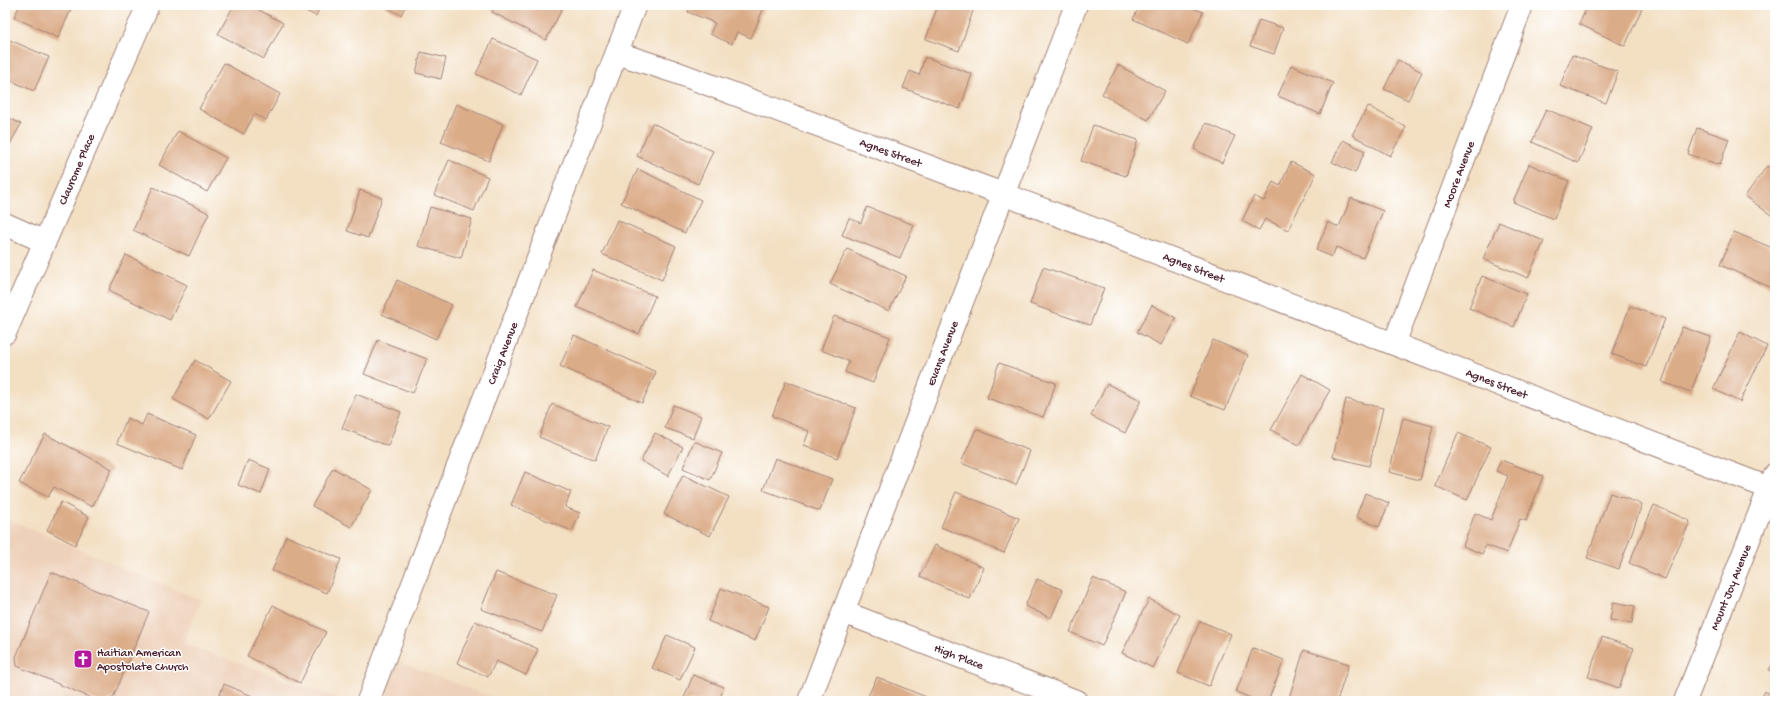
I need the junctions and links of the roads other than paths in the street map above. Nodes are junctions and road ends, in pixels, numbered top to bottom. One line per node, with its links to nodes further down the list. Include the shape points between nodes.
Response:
1 (148, 5): 8 (street, Claurome Place)
2 (635, 5): 5 (street, Craig Avenue)
3 (1076, 5): 6 (street, Evans Avenue)
4 (1522, 5): 10 (street, Moore Avenue)
5 (617, 53): 6 (street, Agnes Street, via 682,74); 13 (street, Craig Avenue)
6 (1003, 194): 10 (street, Agnes Street); 12 (street, Evans Avenue)
7 (5, 224): 8 (street)
8 (45, 242): 9 (street, Claurome Place)
9 (5, 333)
10 (1394, 344): 11 (street, Agnes Street)
11 (1772, 481): 16 (street, Mount Joy Avenue)
12 (843, 612): 14 (street, Evans Avenue); 15 (street, High Place)
13 (368, 701)
14 (809, 701)
15 (1076, 701)
16 (1684, 701)

